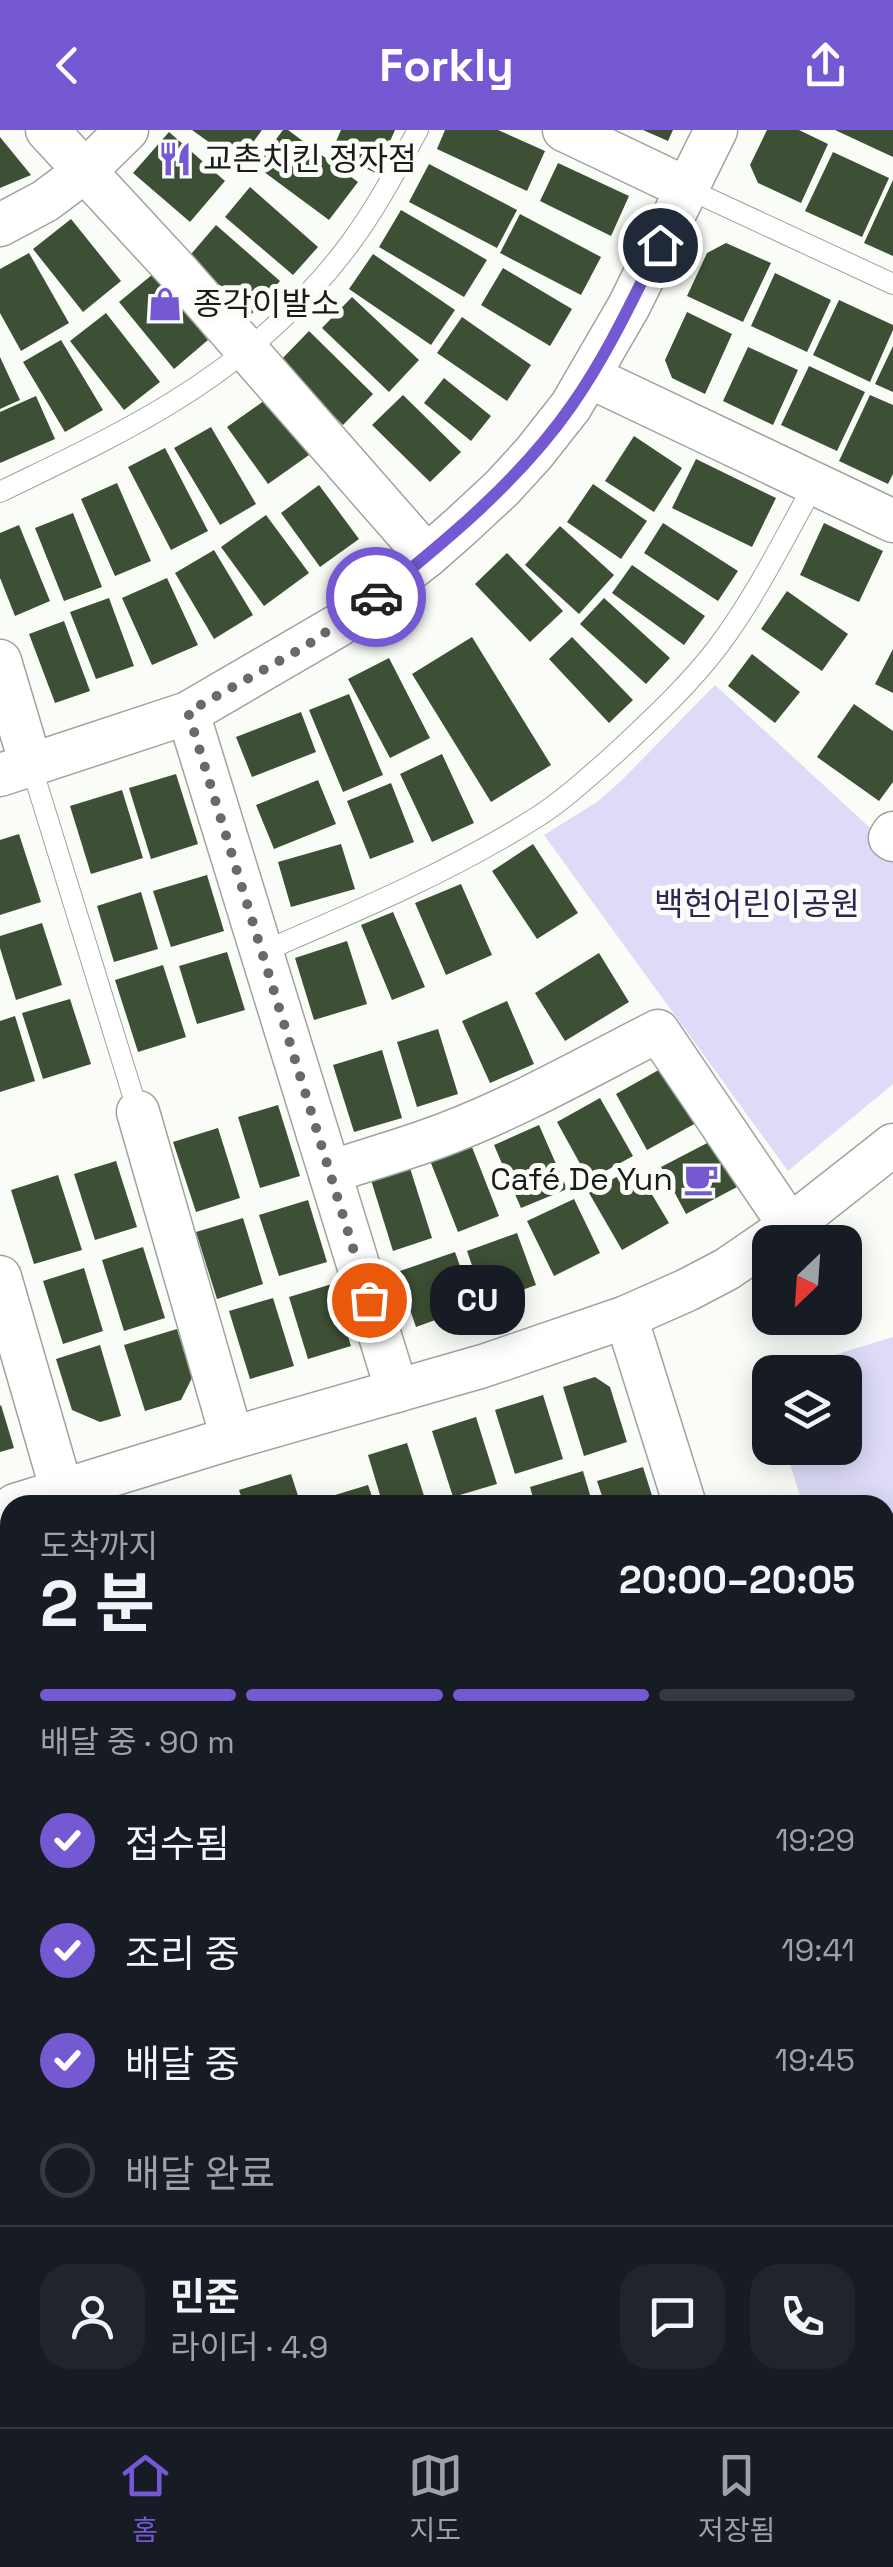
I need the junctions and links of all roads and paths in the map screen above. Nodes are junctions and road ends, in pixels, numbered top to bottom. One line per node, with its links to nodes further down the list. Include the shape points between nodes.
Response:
1 (48, 130): 6 (street)
2 (127, 130): 6 (street)
3 (418, 130): 10 (lane, via 351,242 316,285)
4 (564, 130): 7 (street)
5 (716, 130): 7 (street)
6 (84, 172): 8 (street); 10 (street)
7 (688, 190): 9 (lane); 11 (street)
8 (0, 225)
9 (893, 284)
10 (245, 349): 13 (lane, via 177,400); 15 (street)
11 (590, 376): 12 (street); 15 (street, via 534,453)
12 (814, 485): 14 (street); 19 (lane, via 717,648 610,758 538,817 452,867)
13 (0, 492)
14 (893, 521)
15 (427, 556): 17 (street, via 339,624)
16 (0, 661): 18 (street)
17 (188, 712): 18 (street); 19 (street)
18 (16, 770): 20 (lane)
19 (262, 952): 22 (street)
20 (138, 1112): 29 (street)
21 (893, 1145): 24 (street)
22 (330, 1172): 23 (street, via 448,1134 658,1031); 28 (street)
23 (789, 1225)
24 (791, 1225)
25 (752, 1252): 27 (street)
26 (0, 1277): 30 (street)
27 (626, 1316): 28 (street); 32 (street)
28 (397, 1391): 29 (street)
29 (232, 1438): 31 (street)
30 (62, 1495)
31 (71, 1495)
32 (682, 1495)

